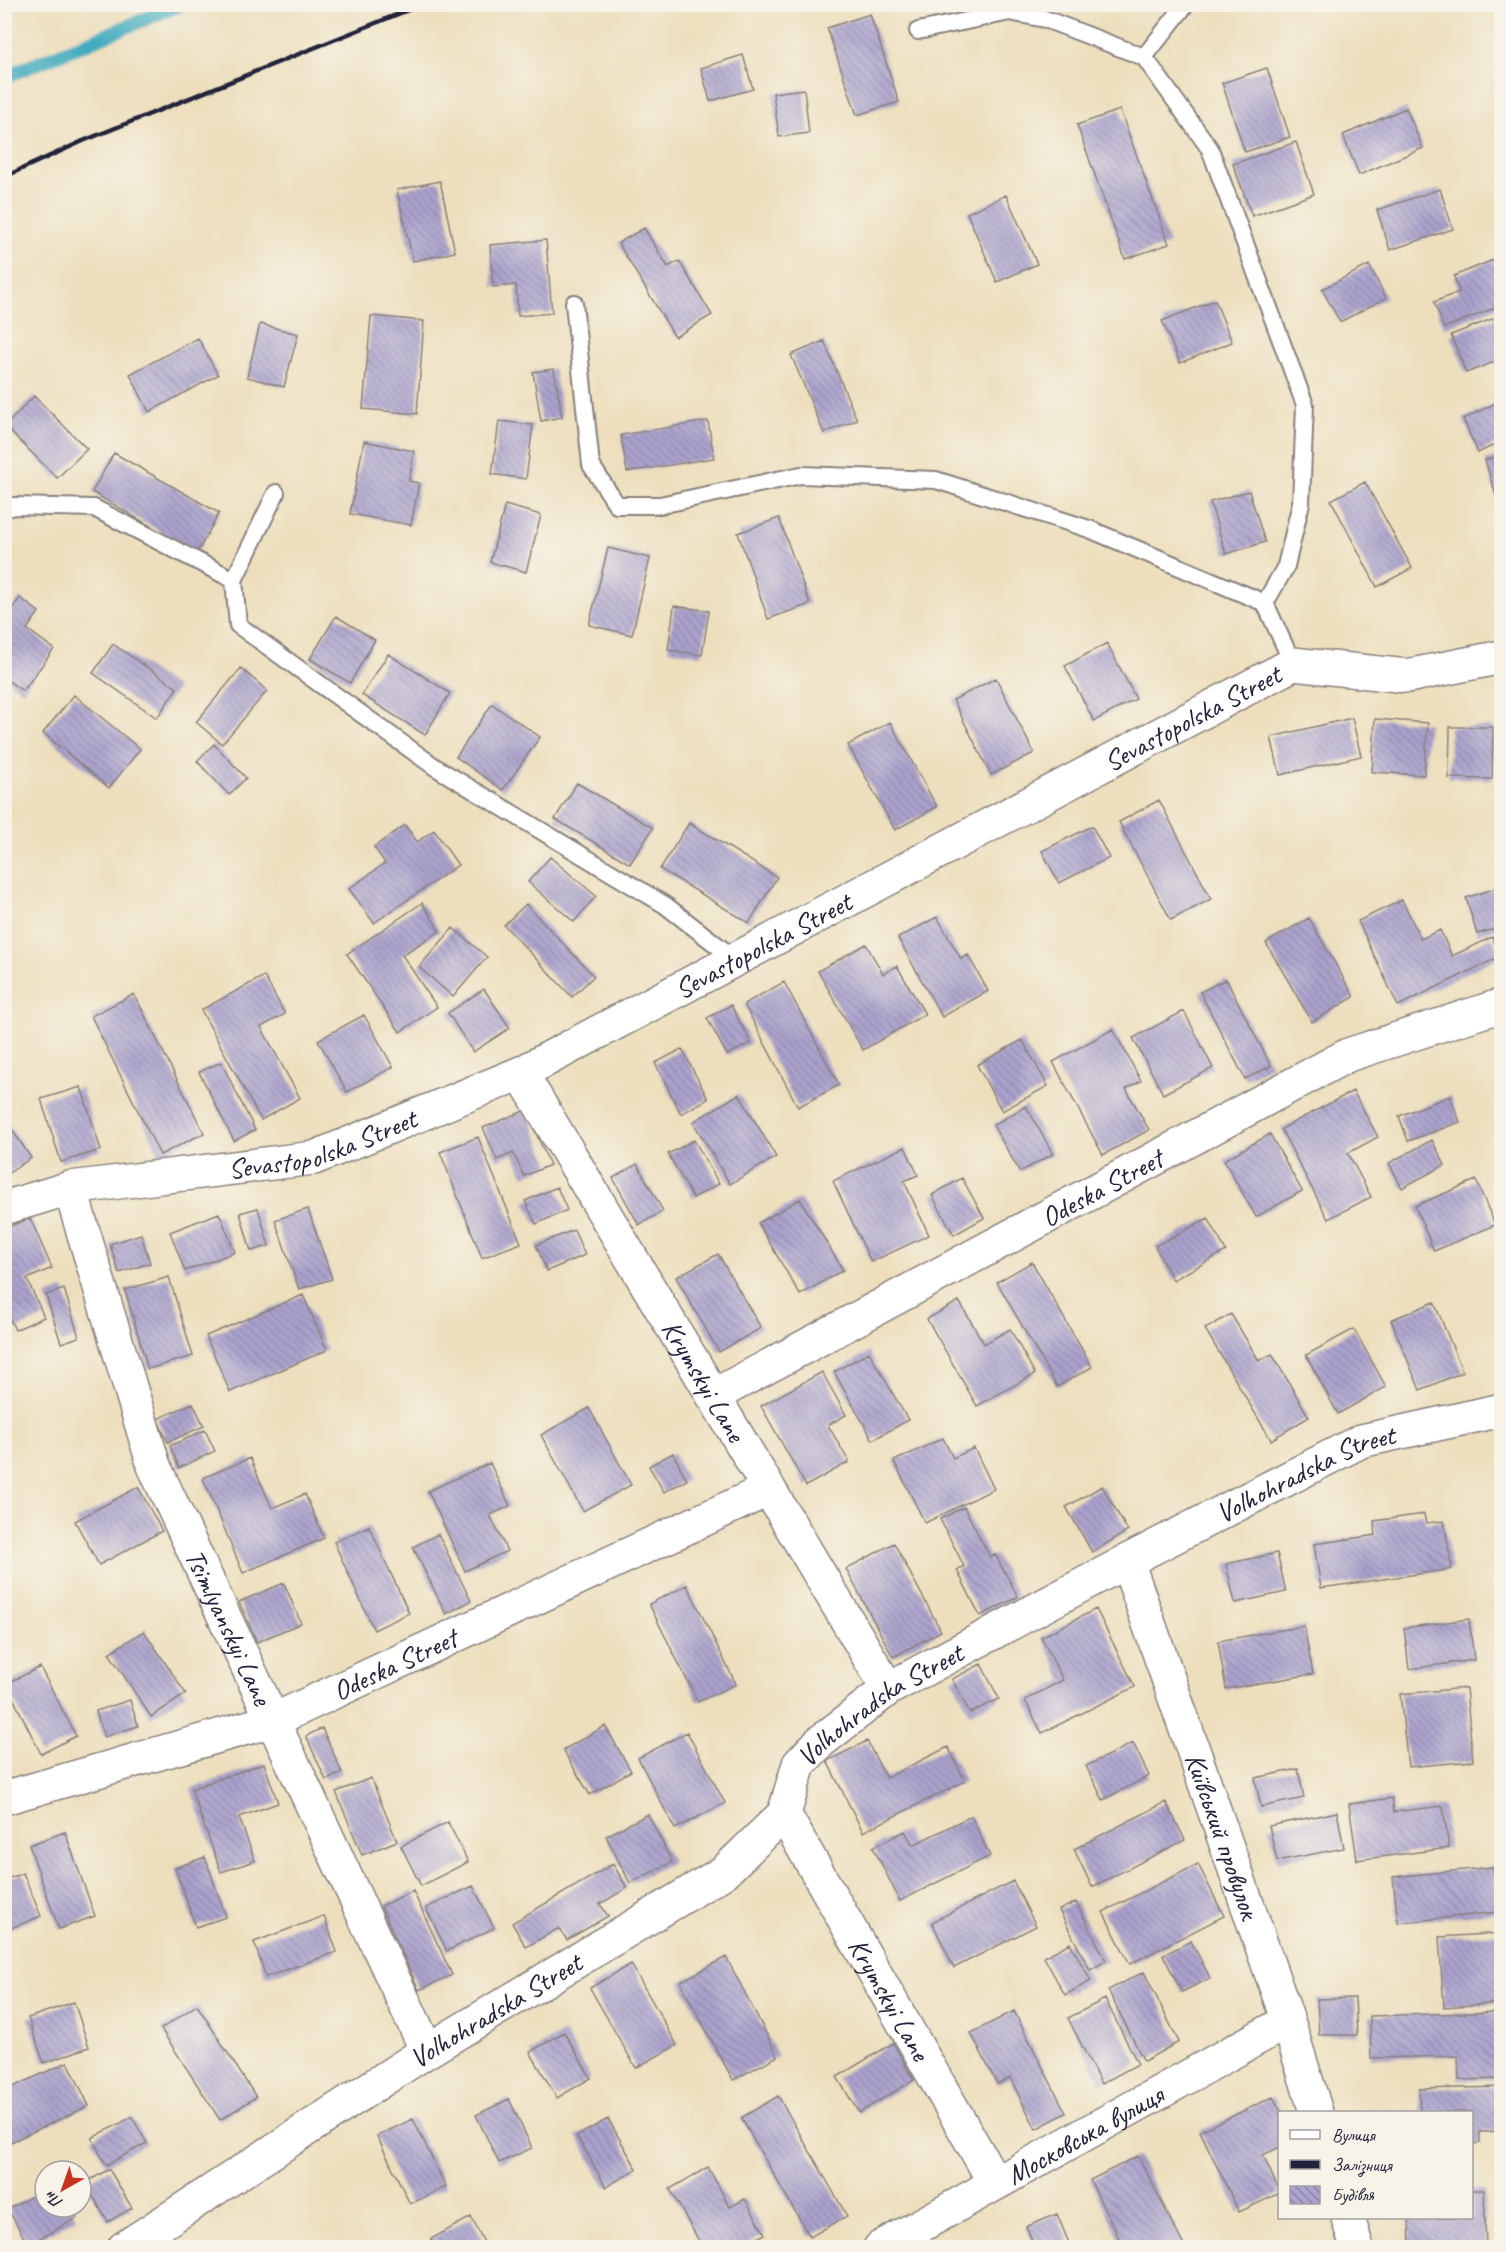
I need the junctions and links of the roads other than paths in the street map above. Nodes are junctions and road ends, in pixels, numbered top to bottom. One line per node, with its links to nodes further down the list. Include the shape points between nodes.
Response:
1 (1185, 4): 3 (lane)
2 (918, 31): 3 (lane, via 1010,12 1045,19)
3 (1144, 57): 8 (lane, via 1210,149 1305,405 1301,503 1286,566)
4 (574, 303): 8 (lane, via 591,465 617,505 660,506 801,475 936,480 1089,529)
5 (276, 493): 7 (lane)
6 (4, 509): 7 (lane, via 94,508)
7 (234, 580): 11 (lane, via 238,625 435,767 665,905)
8 (1265, 603): 10 (lane)
9 (1502, 657): 10 (street, Sevastopolska Street, via 1407,676)
10 (1293, 664): 11 (street, Sevastopolska Street)
11 (735, 959): 13 (street, Sevastopolska Street)
12 (1502, 1005): 16 (street, Odeska Street, via 1348,1054)
13 (521, 1073): 14 (street, Sevastopolska Street, via 314,1158); 16 (street, Krymskyi Lane)
14 (70, 1188): 15 (street, Sevastopolska Street); 21 (street, Tsimlyanskyi Lane, via 154,1466)
15 (4, 1208)
16 (714, 1396): 18 (street, Krymskyi Lane)
17 (1502, 1410): 19 (street, Volhohradska Street, via 1361,1441)
18 (769, 1489): 20 (street, Krymskyi Lane); 21 (street, Odeska Street)
19 (1127, 1561): 20 (street, Volhohradska Street); 24 (street, Київський провулок)
20 (888, 1689): 23 (street, Volhohradska Street, via 820,1742 799,1764)
21 (274, 1720): 22 (street, Odeska Street); 25 (street, Tsimlyanskyi Lane)
22 (4, 1798)
23 (784, 1814): 25 (street, Volhohradska Street, via 724,1872); 27 (street, Krymskyi Lane)
24 (1288, 2021): 26 (street, Київський провулок); 27 (street, Московська вулиця)
25 (427, 2051): 29 (street, Volhohradska Street)
26 (1316, 2111)
27 (995, 2183): 30 (street, Московська вулиця)
28 (1349, 2219): 31 (street)
29 (124, 2247)
30 (880, 2247)
31 (1357, 2247)

